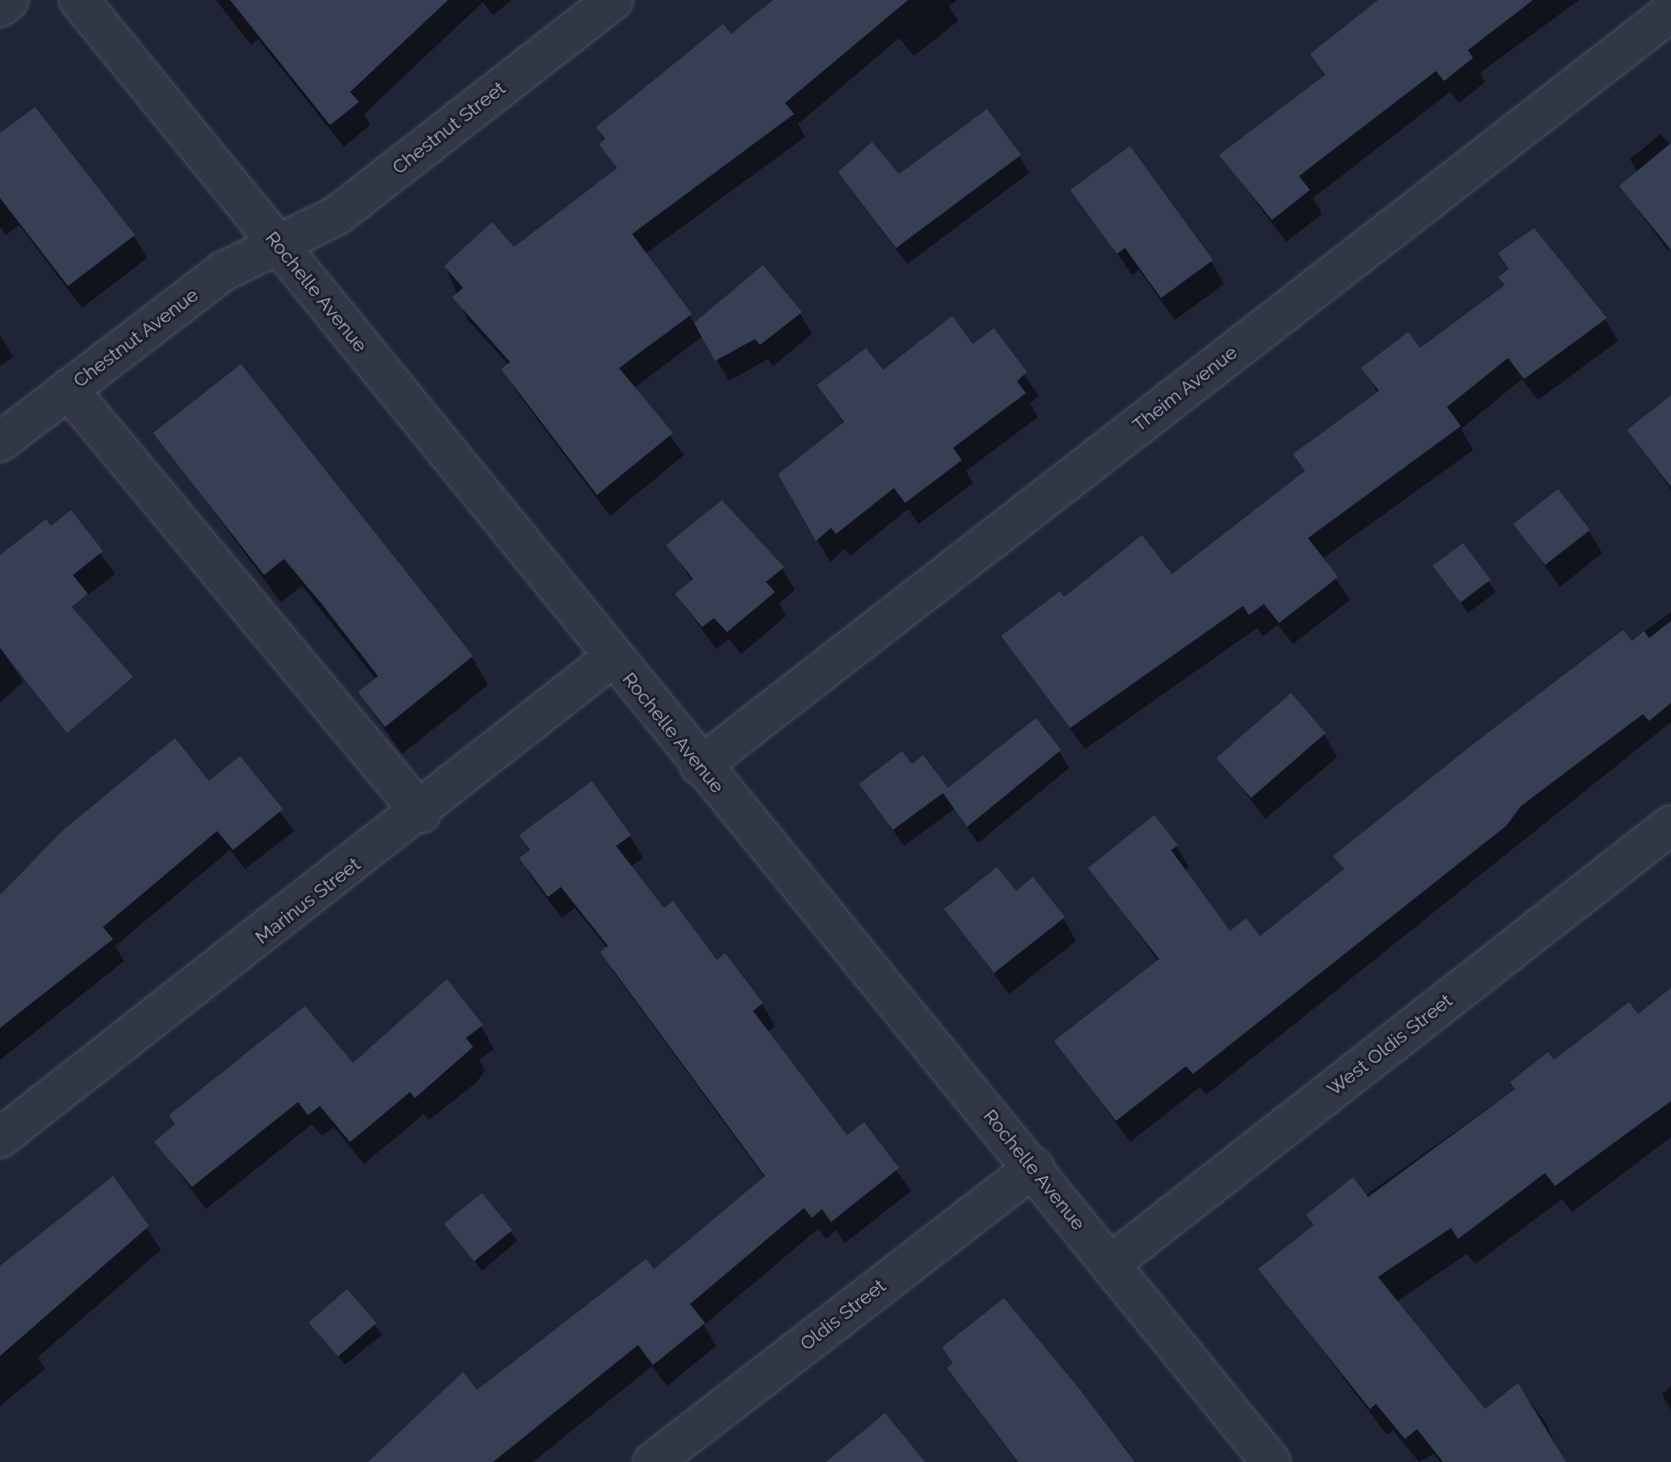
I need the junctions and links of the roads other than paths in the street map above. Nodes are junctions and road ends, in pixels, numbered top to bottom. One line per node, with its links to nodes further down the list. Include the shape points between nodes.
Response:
1 (9, 0): 4 (street)
2 (79, 0): 6 (street, Rochelle Avenue)
3 (613, 0): 6 (street, Chestnut Street, via 336,216)
4 (0, 8)
5 (1671, 12): 10 (street, Theim Avenue)
6 (278, 244): 7 (street, Chestnut Avenue, via 224,271); 9 (street, Rochelle Avenue)
7 (68, 390): 8 (street, Chestnut Avenue); 11 (street)
8 (0, 442)
9 (612, 658): 10 (street, Rochelle Avenue); 11 (street, Marinus Street)
10 (700, 766): 14 (street, Rochelle Avenue)
11 (421, 813): 13 (street, Marinus Street)
12 (1671, 825): 15 (street, West Oldis Street)
13 (0, 1138)
14 (1034, 1167): 15 (street, Rochelle Avenue); 16 (street, Oldis Street)
15 (1110, 1264): 17 (street, Rochelle Avenue)
16 (653, 1462)
17 (1270, 1462)

